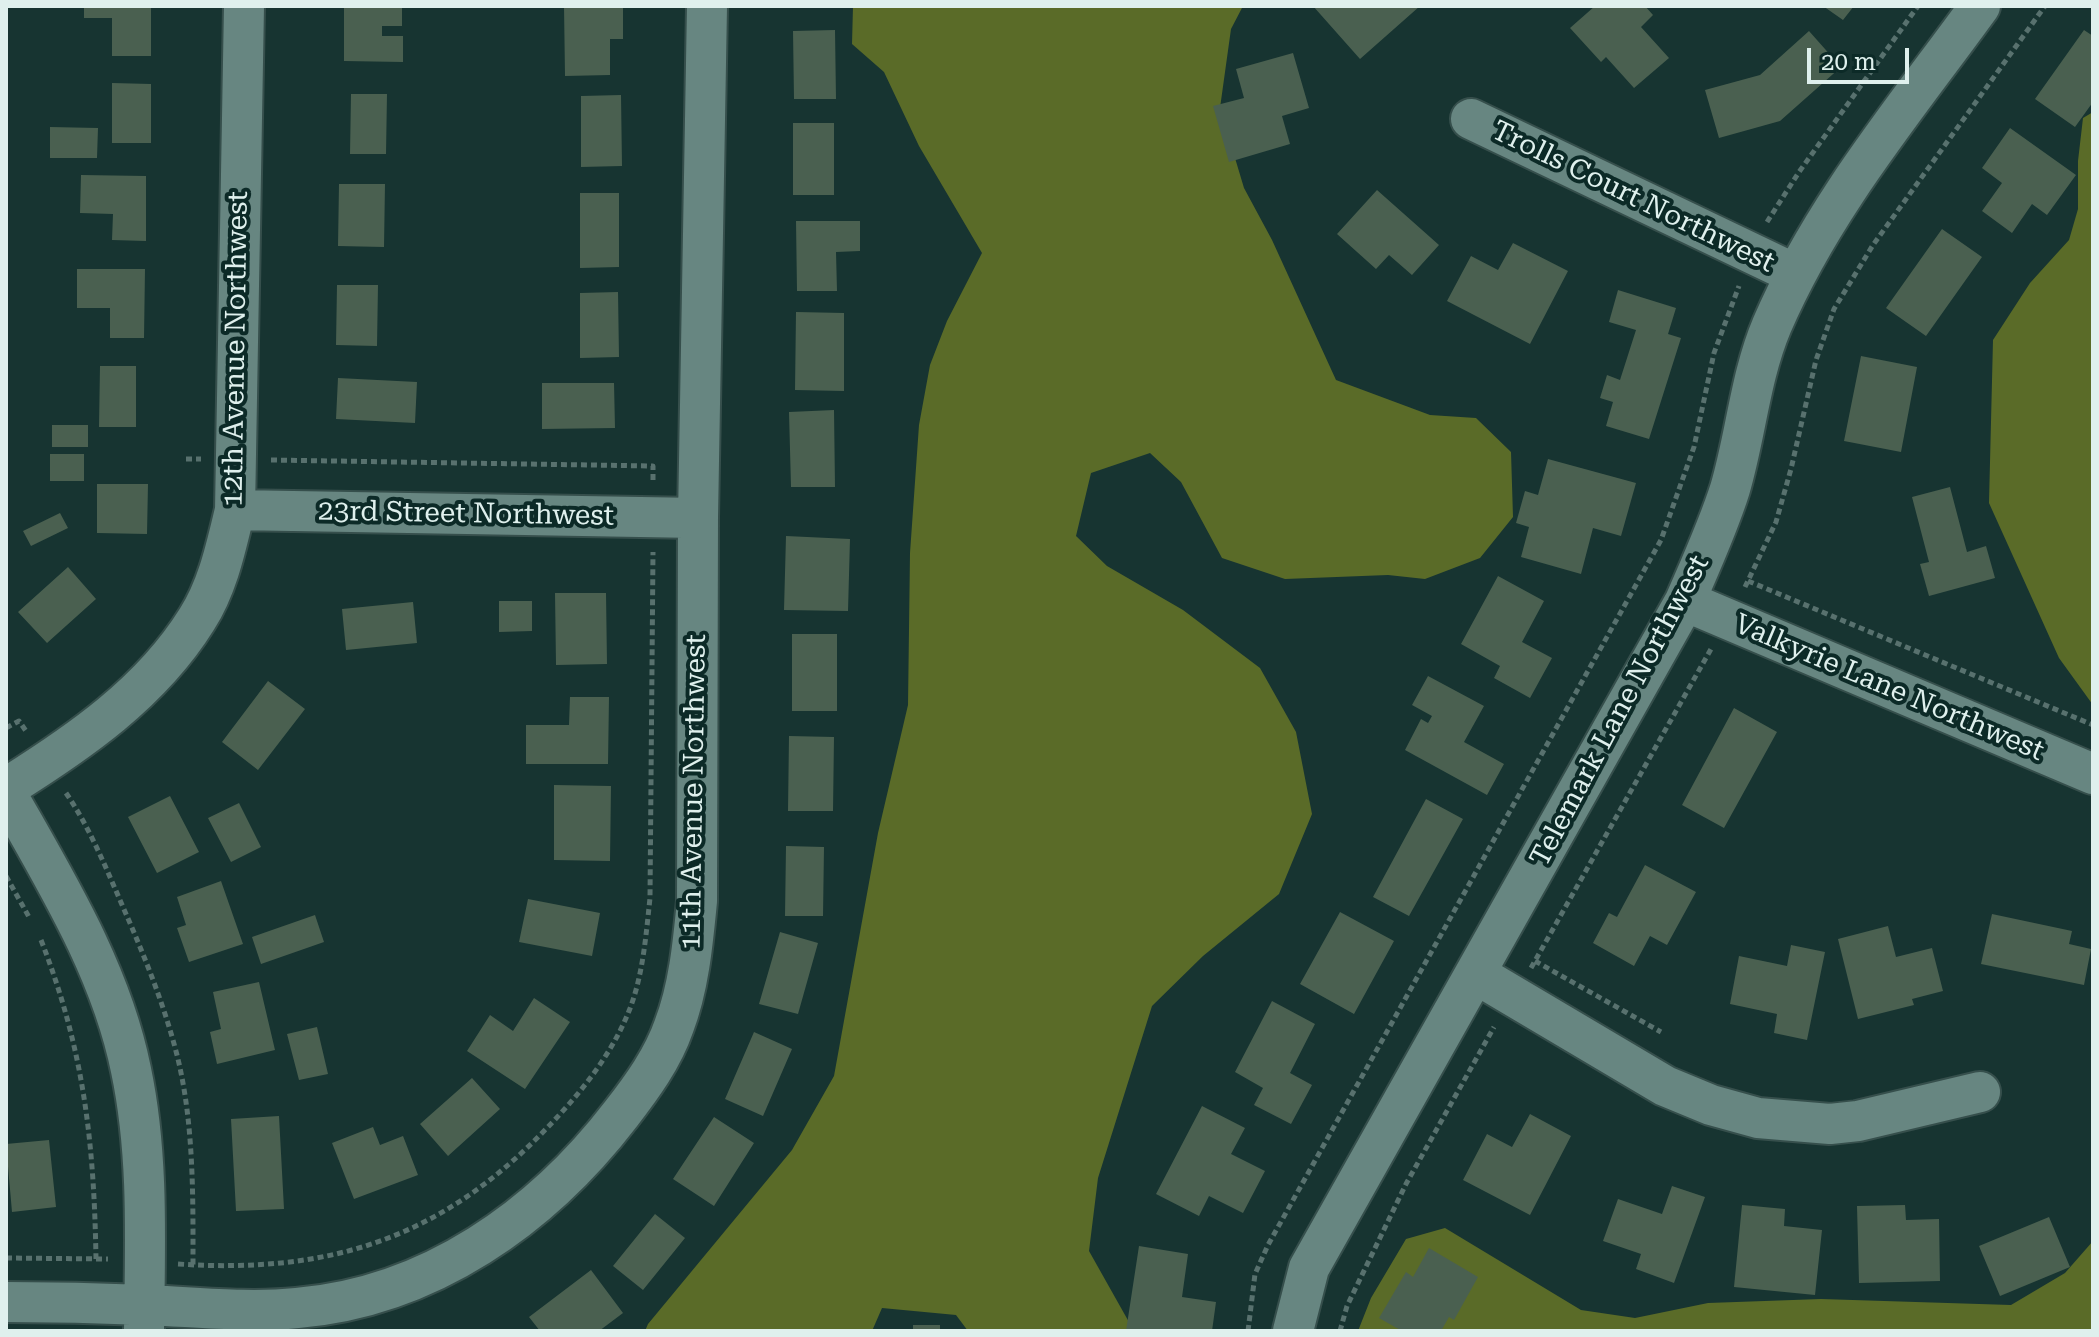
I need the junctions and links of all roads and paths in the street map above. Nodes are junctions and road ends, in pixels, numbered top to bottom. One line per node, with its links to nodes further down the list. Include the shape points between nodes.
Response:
1 (244, 6): 8 (street, 12th Avenue Northwest)
2 (707, 6): 11 (street, 11th Avenue Northwest)
3 (1980, 6): 6 (street, Telemark Lane Northwest, via 1853,181)
4 (2045, 6): 17 (path, via 1873,245 1834,309 1776,522 1748,581)
5 (1471, 119): 6 (street, Trolls Court Northwest)
6 (1795, 274): 14 (street, Telemark Lane Northwest, via 1771,328 1730,488)
7 (186, 459): 8 (path)
8 (235, 460): 9 (path); 10 (street, 12th Avenue Northwest)
9 (653, 466)
10 (235, 510): 11 (street, 23rd Street Northwest); 20 (street, 12th Avenue Northwest, via 221,566 198,619 161,666 118,710)
11 (698, 518): 31 (street, 11th Avenue Northwest, via 697,901 675,1026 647,1081 602,1138 513,1224 465,1256 409,1283 299,1308)
12 (1661, 540): 32 (path, via 1268,1245 1255,1274)
13 (653, 557): 29 (path, via 650,898 630,1010 607,1055 524,1152 441,1215 392,1239 347,1251 240,1267)
14 (1685, 601): 19 (street, Valkyrie Lane Northwest); 24 (street, Telemark Lane Northwest)
15 (1708, 654): 26 (path, via 1535,961)
16 (19, 721): 18 (path)
17 (2093, 725)
18 (6, 728)
19 (2093, 774)
20 (6, 791): 31 (street, via 94,961 131,1068 145,1191)
21 (6, 876): 22 (path)
22 (32, 923)
23 (39, 934): 28 (path, via 59,984 89,1119 96,1258)
24 (1476, 974): 27 (street, via 1665,1086 1758,1118 1858,1121); 33 (street, Telemark Lane Northwest, via 1309,1268)
25 (1495, 1026): 34 (path, via 1406,1184)
26 (1661, 1032)
27 (1980, 1092)
28 (6, 1258)
29 (193, 1265)
30 (6, 1302): 31 (street, 11th Avenue Northwest)
31 (144, 1318)
32 (1248, 1331)
33 (1293, 1331)
34 (1340, 1331)

